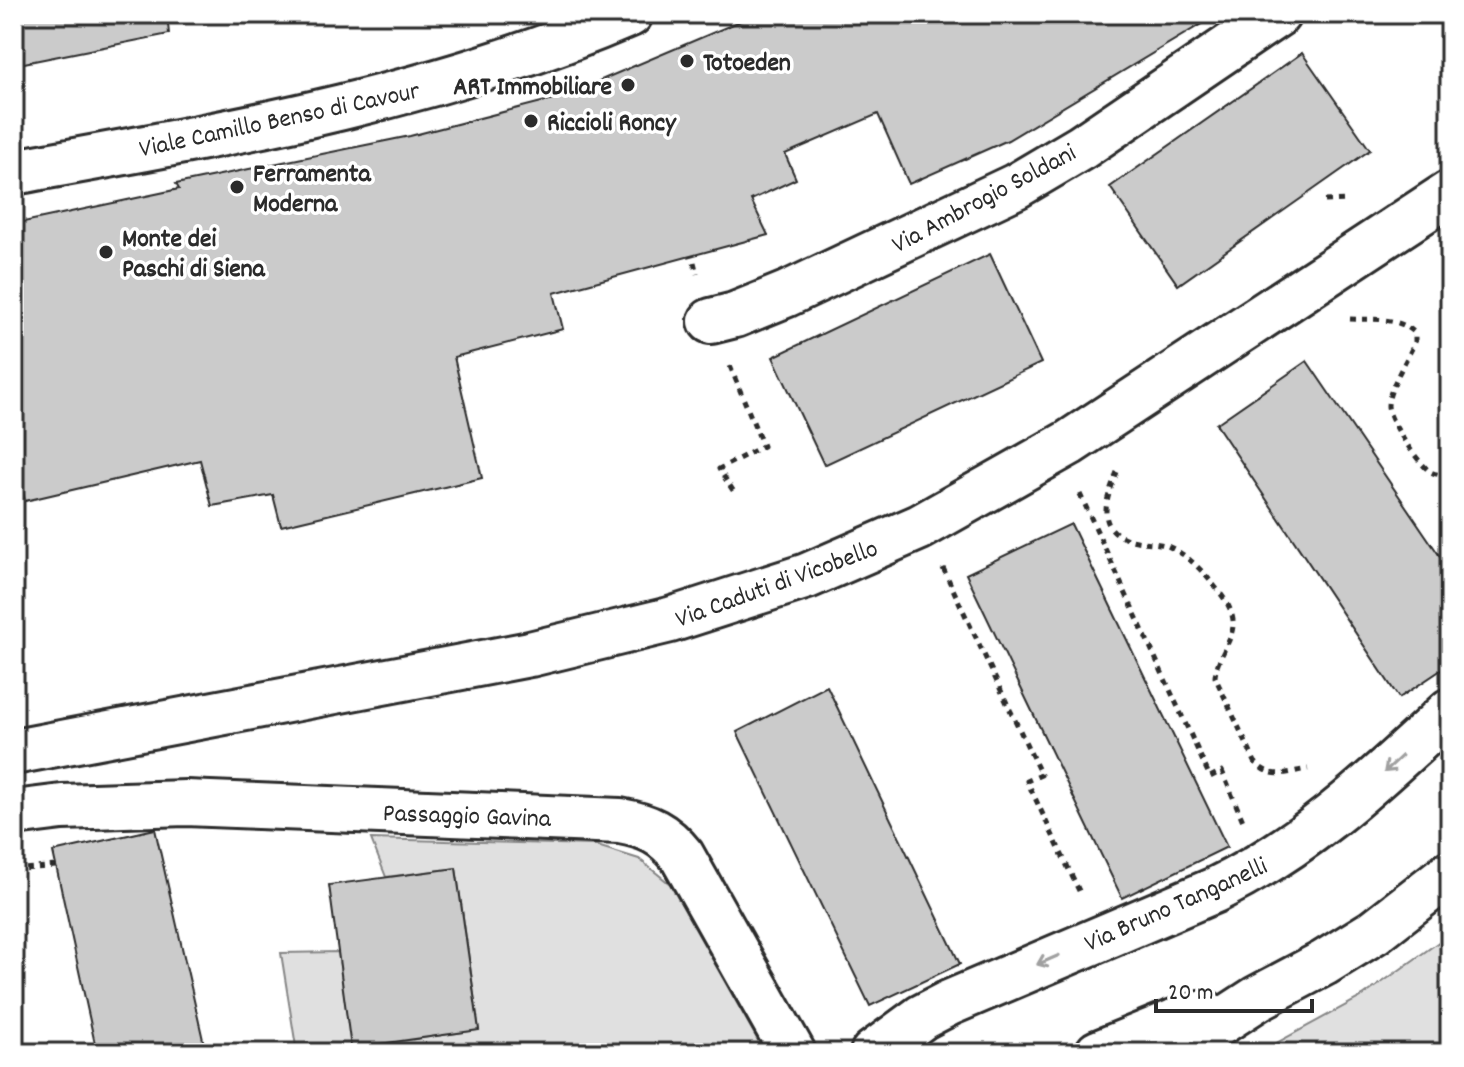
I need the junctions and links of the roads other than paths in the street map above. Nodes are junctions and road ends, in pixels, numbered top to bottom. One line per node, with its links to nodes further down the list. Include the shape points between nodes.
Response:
1 (630, 14): 3 (street, Viale Camillo Benso di Cavour, via 522,57 419,89)
2 (1278, 14): 5 (street, Via Ambrogio Soldani, via 1016,186 735,315)
3 (14, 172)
4 (1450, 193): 7 (street, Via Caduti di Vicobello, via 1069,443 920,527 807,576 670,620 530,654)
5 (719, 340)
6 (1450, 711): 12 (street, Via Bruno Tanganelli, one-way to 12, via 1336,814 1258,869 969,994 922,1017)
7 (14, 752)
8 (14, 813): 11 (street, Passaggio Gavina, via 186,803 640,824 657,831 682,856)
9 (1450, 873): 10 (street, via 1374,932)
10 (1258, 998): 13 (street, via 1174,1022); 14 (street)
11 (793, 1053)
12 (873, 1053)
13 (1098, 1053)
14 (1173, 1053)

